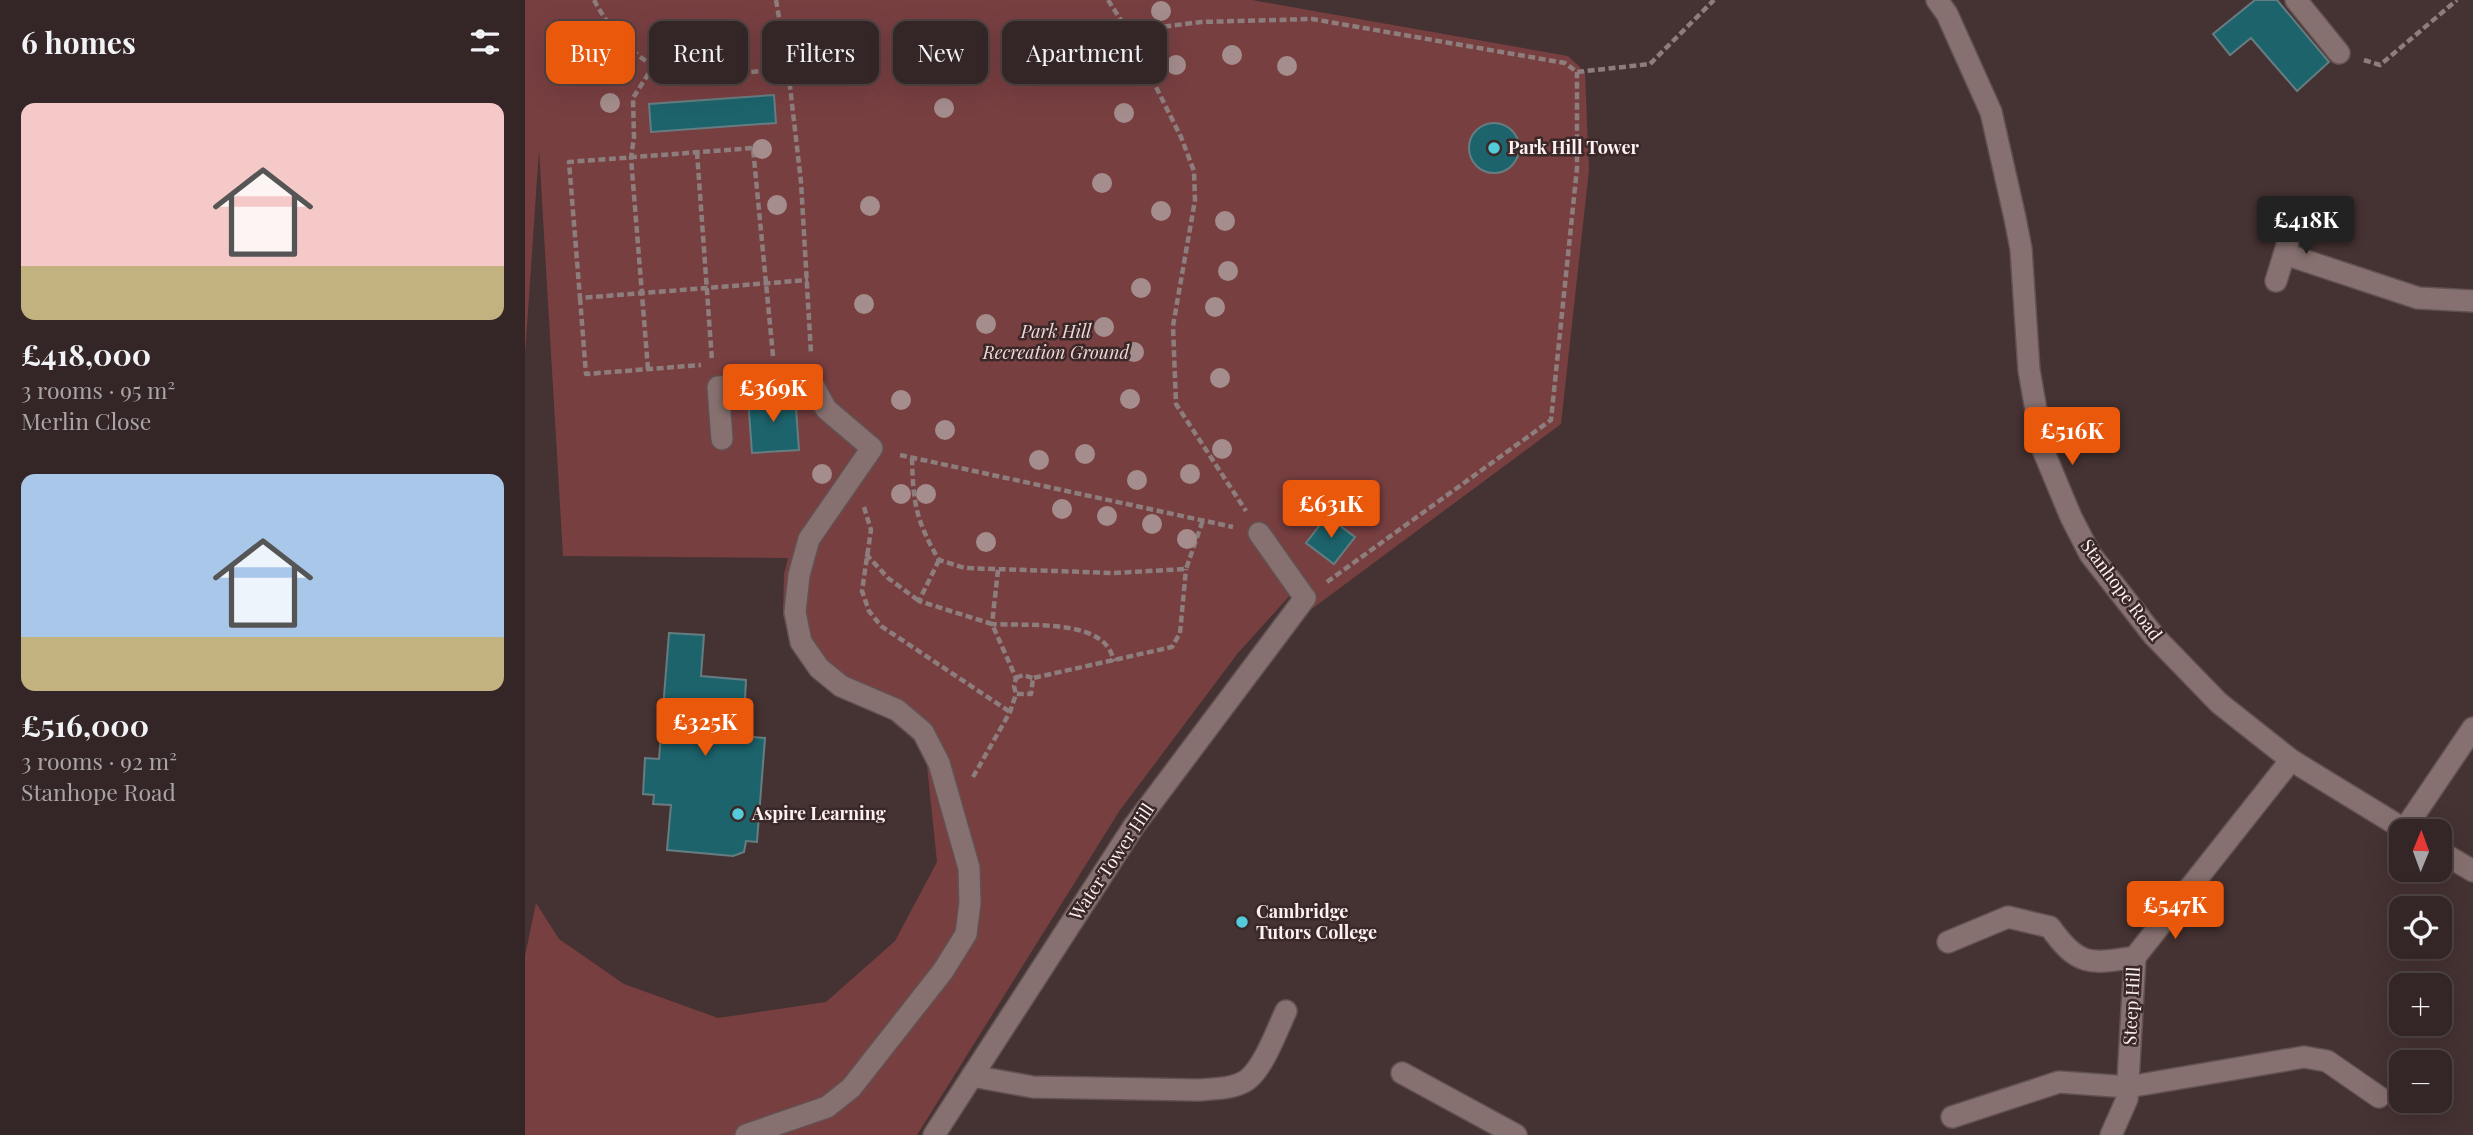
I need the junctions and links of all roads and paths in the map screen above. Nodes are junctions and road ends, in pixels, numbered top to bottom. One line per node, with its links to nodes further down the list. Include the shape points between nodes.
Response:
1 (594, 0): 12 (path, via 626,45)
2 (776, 0): 8 (path)
3 (1108, 0): 9 (path)
4 (1714, 0): 13 (path, via 1650,64)
5 (1937, 0): 52 (street, Stanhope Road, via 1991,112 2021,249 2036,420 2043,450 2071,517 2090,554 2154,636 2219,703)
6 (2296, 0): 11 (street)
7 (2457, 0): 11 (path, via 2381,65)
8 (780, 21)
9 (1122, 21)
10 (1167, 26): 13 (path, via 1312,19 1565,63)
11 (2339, 53)
12 (649, 61)
13 (1577, 72): 43 (path, via 1577,168 1551,420)
14 (649, 73): 18 (path, via 633,98)
15 (790, 84): 21 (path)
16 (1154, 84): 38 (path, via 1193,171 1195,200 1173,326 1175,404)
17 (697, 152): 18 (path); 23 (path, via 754,148); 24 (path)
18 (631, 158): 25 (path); 26 (path, via 569,162)
19 (2295, 219): 20 (street)
20 (2285, 254): 22 (street); 27 (street, via 2418,298)
21 (808, 280): 23 (path); 32 (path)
22 (2276, 281)
23 (767, 283): 24 (path); 28 (path, via 773,359)
24 (707, 288): 25 (path); 30 (path)
25 (642, 293): 26 (path); 31 (path)
26 (580, 298): 31 (path, via 586,374)
27 (2473, 301)
28 (761, 360)
29 (724, 363): 30 (path)
30 (712, 364): 31 (path)
31 (648, 369)
32 (811, 381): 33 (street, via 718,387); 34 (street, via 826,409)
33 (722, 439)
34 (872, 448): 35 (path); 53 (street, via 810,539 799,575 795,612 801,642 819,668 842,687 897,710 923,732 939,763)
35 (912, 458): 36 (path); 40 (path, via 920,527)
36 (1203, 520): 38 (path); 41 (path)
37 (871, 530): 39 (path)
38 (1259, 533): 43 (street)
39 (866, 554): 44 (path); 50 (path, via 862,591 881,626)
40 (939, 560): 42 (path, via 965,568); 44 (path)
41 (1186, 569): 42 (path, via 1114,573); 46 (path, via 1180,633 1173,647)
42 (998, 570): 45 (path)
43 (1304, 598): 62 (street, Water Tower Hill, via 1134,826)
44 (919, 601): 45 (path)
45 (992, 624): 46 (path, via 1072,628 1093,635 1107,646); 47 (path)
46 (1115, 661): 48 (path)
47 (1016, 678): 48 (path); 49 (path)
48 (1033, 678): 49 (path, via 1031,694)
49 (1016, 694): 50 (path)
50 (1010, 712): 53 (path)
51 (2473, 729): 54 (street)
52 (2291, 760): 55 (street, Stanhope Road); 59 (street, Steep Hill)
53 (953, 812): 66 (street, via 969,868 971,903 966,934 949,962 851,1088 827,1107)
54 (2413, 819)
55 (2389, 820)
56 (2452, 859): 57 (street)
57 (2473, 871)
58 (1948, 942): 59 (street, via 2008,917 2050,928 2066,951 2095,963)
59 (2135, 957): 63 (street, Steep Hill)
60 (1286, 1011): 62 (street, via 1263,1059 1247,1080 1224,1088 1033,1087)
61 (1402, 1073): 68 (street)
62 (972, 1076): 67 (street, Water Tower Hill)
63 (2128, 1087): 64 (street, via 2304,1058 2327,1061); 65 (street, via 2059,1082); 69 (street, Steep Hill)
64 (2379, 1097)
65 (1952, 1117)
66 (746, 1135)
67 (934, 1135)
68 (1516, 1135)
69 (2111, 1135)

